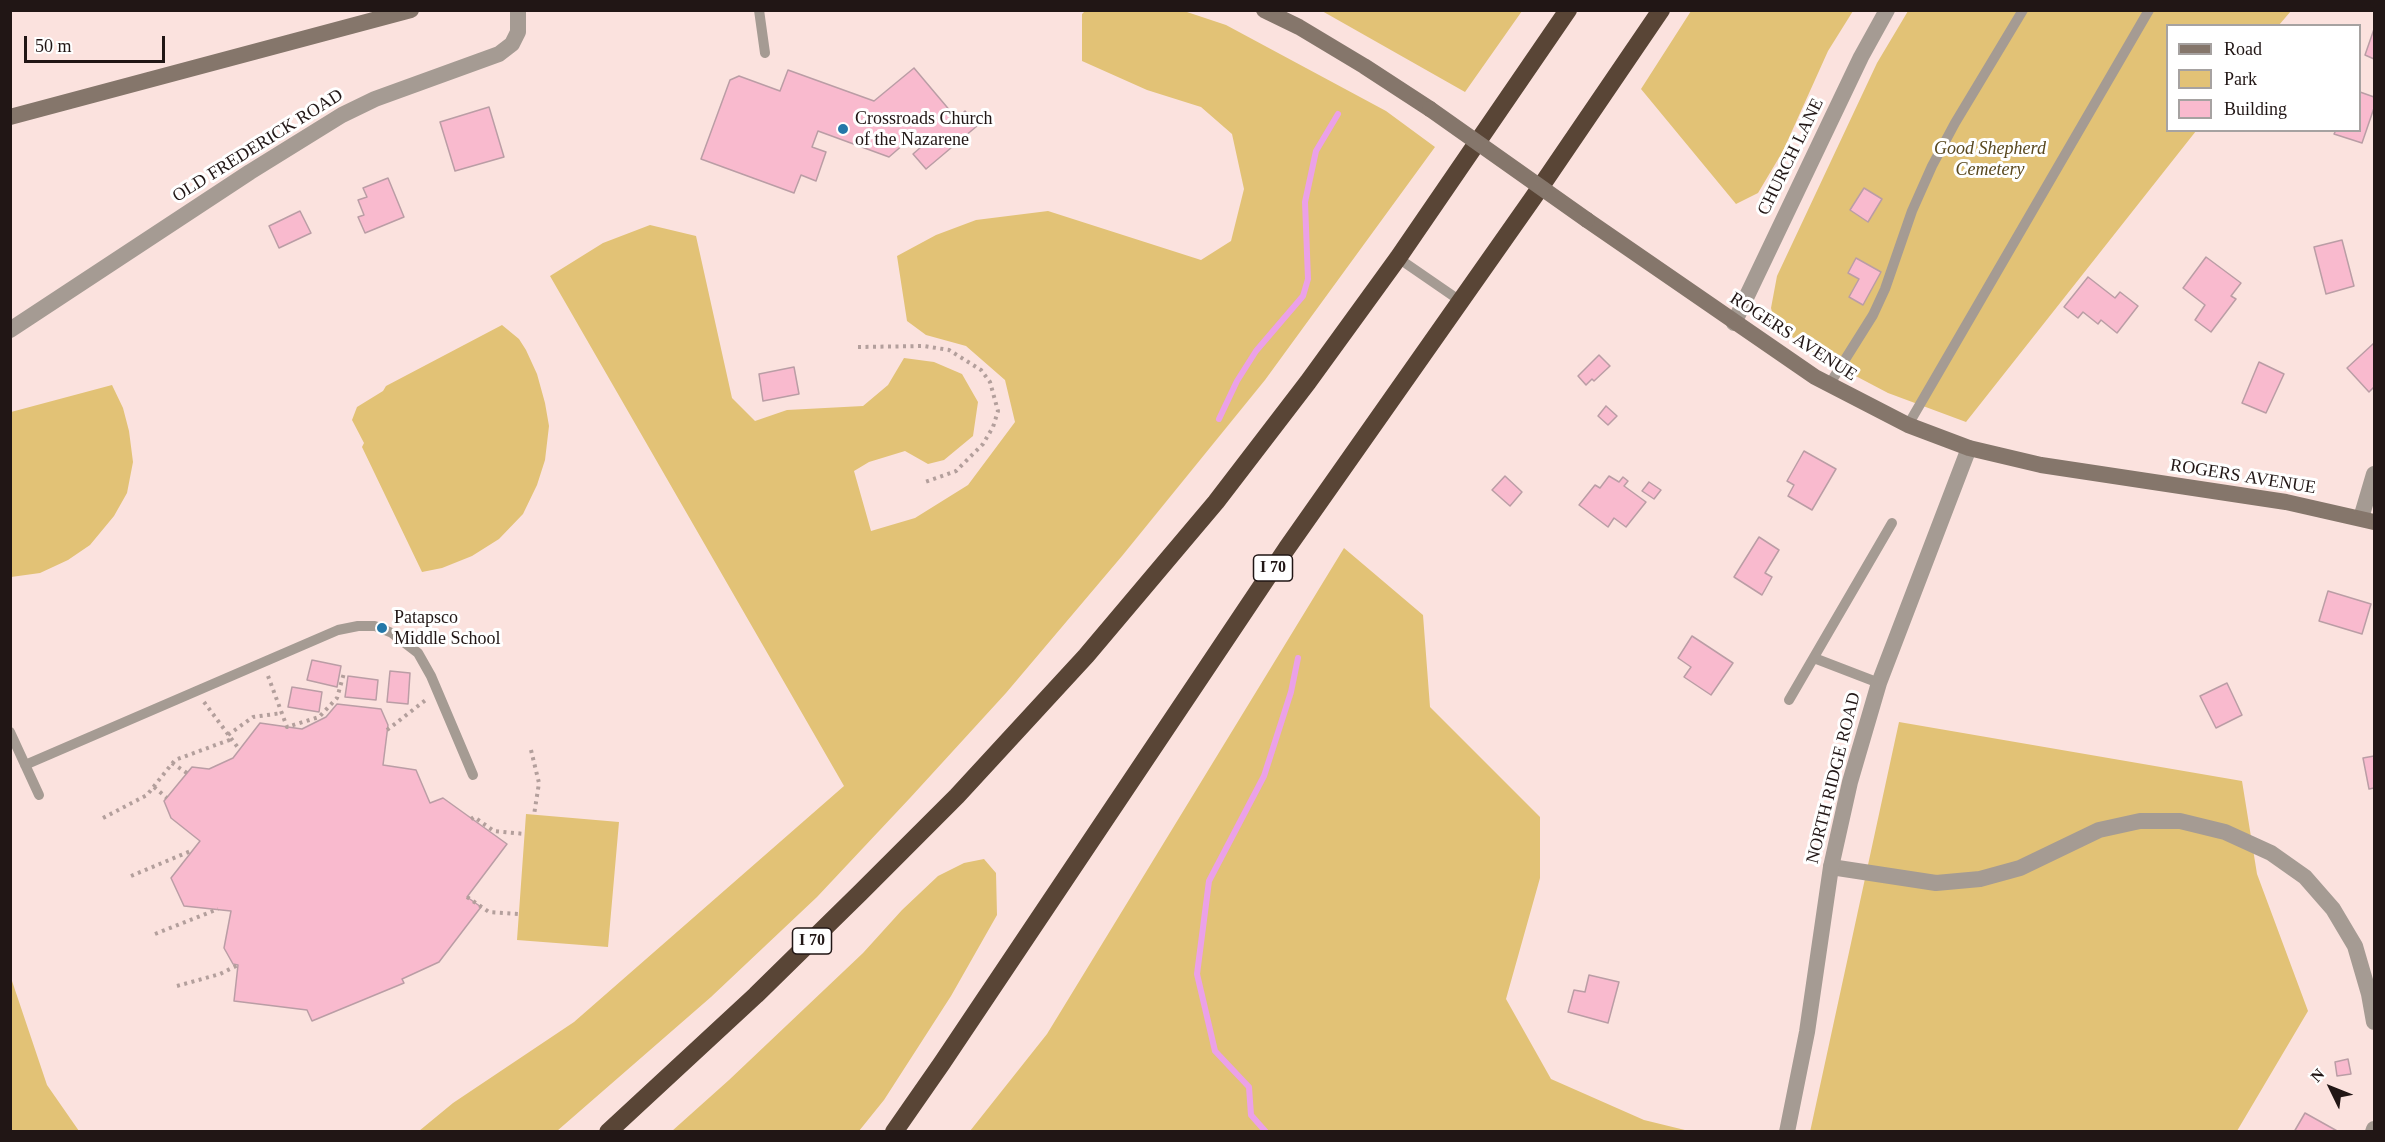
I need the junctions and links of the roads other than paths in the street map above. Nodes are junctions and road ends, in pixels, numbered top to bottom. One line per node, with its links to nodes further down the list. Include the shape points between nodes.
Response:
1 (411, 10): 11 (main road)
2 (518, 10): 15 (street, OLD FREDERICK ROAD, via 518,32 512,44 499,54 342,115)
3 (759, 10): 10 (lane)
4 (1264, 10): 14 (main road, ROGERS AVENUE, bridge, via 1299,27 1430,110)
5 (1568, 10): 12 (highway, I 70)
6 (1660, 10): 13 (highway, I 70, via 1540,189)
7 (1887, 10): 14 (street, CHURCH LANE)
8 (2023, 10): 16 (lane, via 1932,166 1877,306)
9 (2149, 10): 17 (lane)
10 (765, 53)
11 (10, 117)
12 (1398, 258): 13 (lane); 31 (highway, I 70, via 1216,502 1086,656 957,796 860,893)
13 (1459, 300): 32 (highway, I 70)
14 (1734, 322): 16 (main road, ROGERS AVENUE)
15 (10, 330)
16 (1829, 386): 17 (main road, ROGERS AVENUE)
17 (1908, 425): 18 (main road, ROGERS AVENUE)
18 (1969, 448): 20 (main road, ROGERS AVENUE, via 2041,465 2286,502); 23 (street, NORTH RIDGE ROAD)
19 (2374, 474): 20 (street)
20 (2368, 520)
21 (1892, 523): 22 (lane)
22 (1814, 658): 23 (lane); 24 (lane)
23 (1879, 683): 29 (street, NORTH RIDGE ROAD, via 1850,782)
24 (1789, 700)
25 (10, 732): 26 (lane)
26 (25, 765): 27 (lane, via 338,630 375,626 392,633 418,653); 28 (lane)
27 (473, 775)
28 (39, 795)
29 (1831, 867): 30 (street, via 1936,883 1980,879 2020,868 2099,830 2140,821 2180,822 2225,832 2271,853 2305,877 2333,909 2355,946); 33 (street, NORTH RIDGE ROAD, via 1807,1032)
30 (2374, 1022)
31 (610, 1131)
32 (894, 1131)
33 (1787, 1131)

